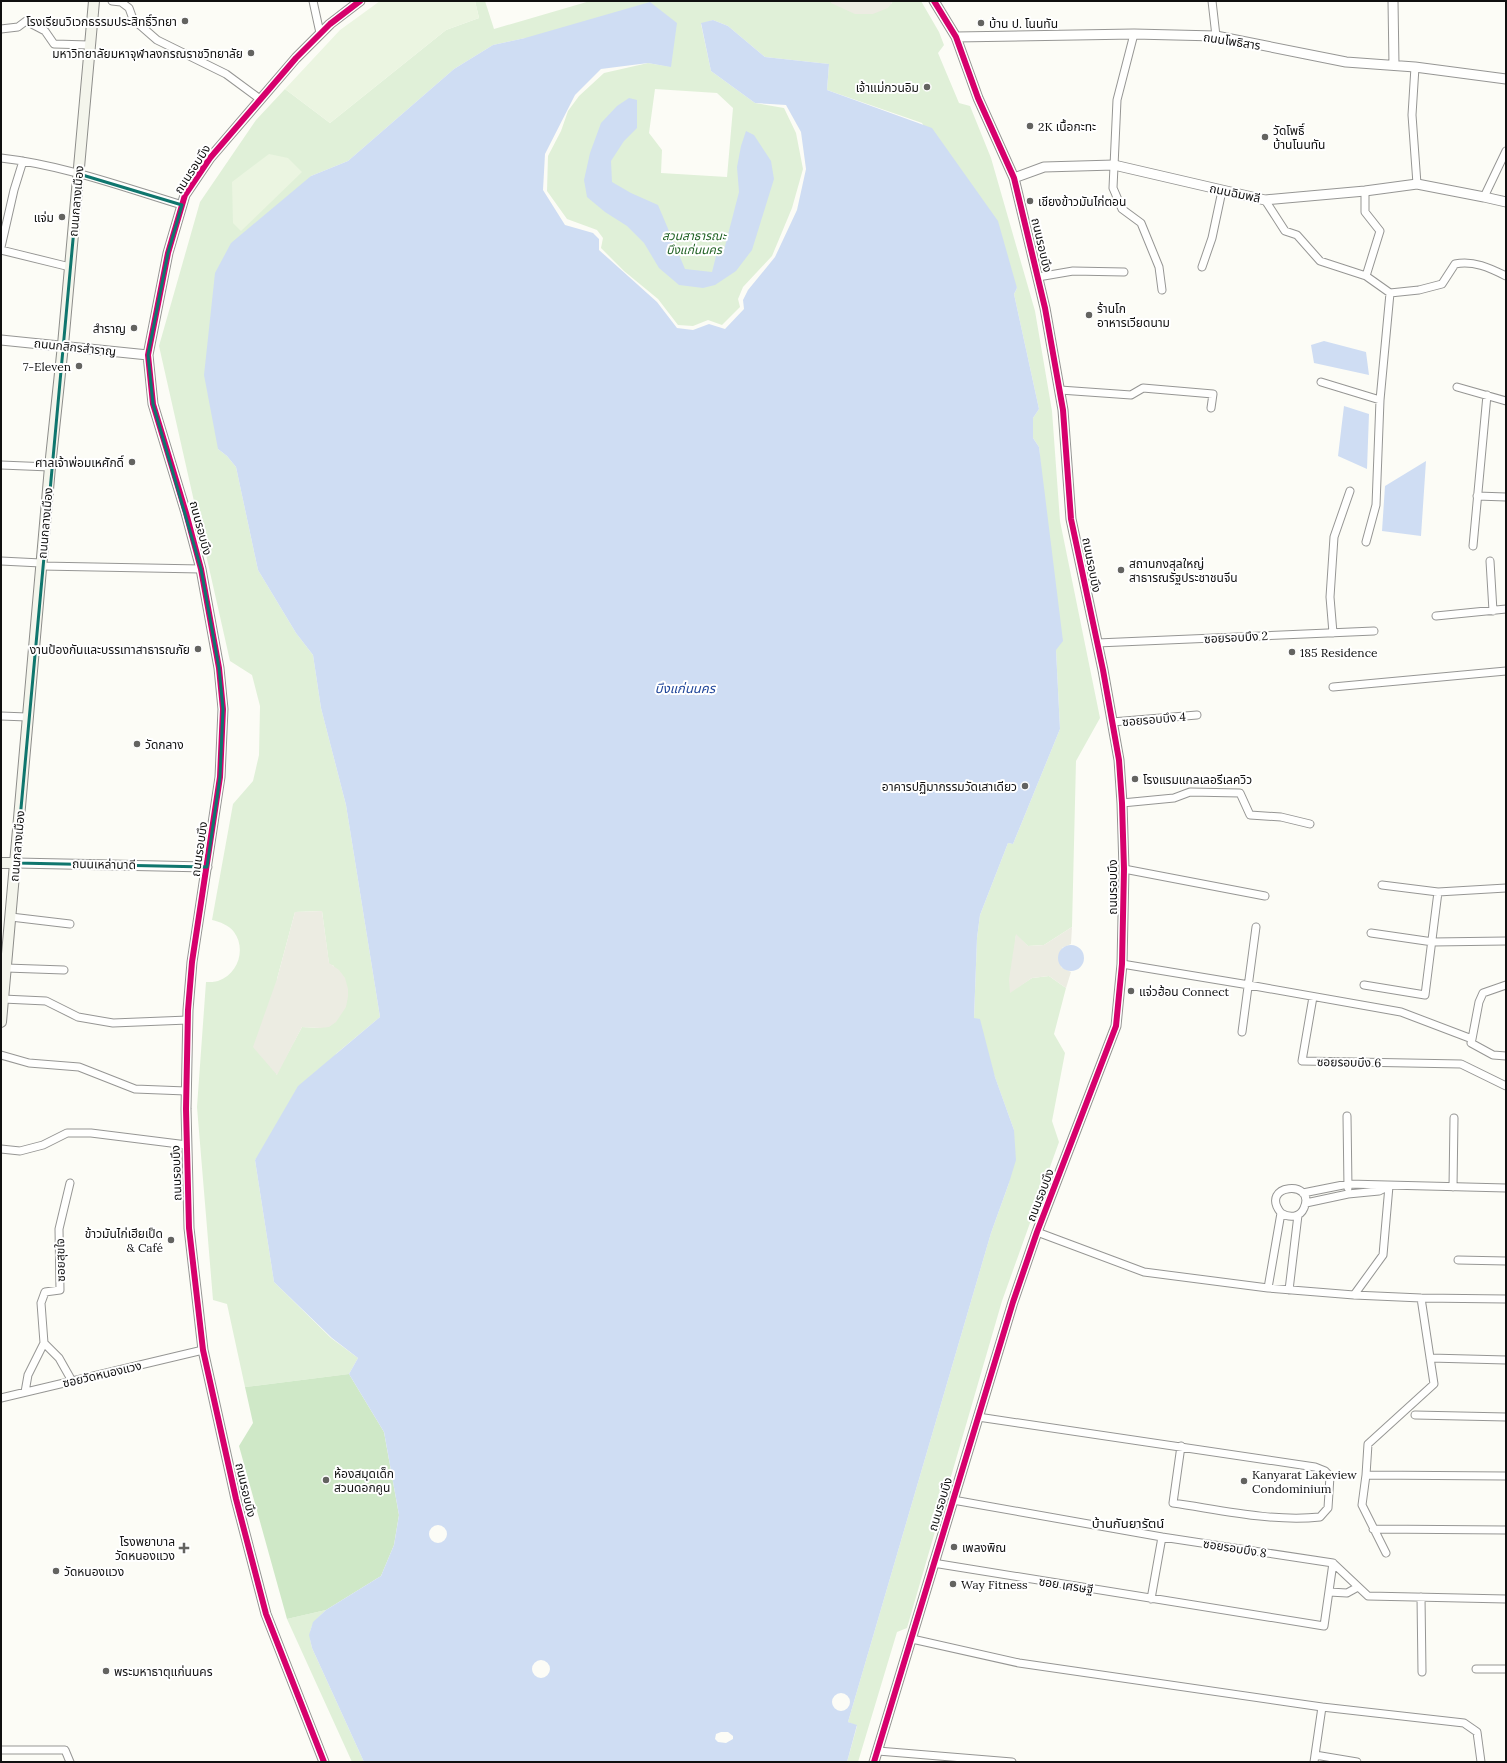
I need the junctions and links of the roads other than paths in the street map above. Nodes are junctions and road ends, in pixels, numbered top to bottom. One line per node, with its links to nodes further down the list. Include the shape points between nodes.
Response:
1 (94, 1): 13 (main road, ถนนกลางเมือง)
2 (112, 1): 17 (street, via 121,2 129,8 133,19 157,40 226,74)
3 (313, 1): 9 (street)
4 (360, 1): 9 (street, ถนนรอบบึง)
5 (934, 1): 12 (street, ถนนรอบบึง)
6 (1212, 1): 11 (street)
7 (1393, 1): 14 (street)
8 (1, 29): 13 (street, via 18,27 26,21 45,31 54,44)
9 (320, 33): 17 (street, ถนนรอบบึง)
10 (1134, 34): 11 (street, ถนนโพธิสาร); 12 (street, ถนนโพธิสาร); 21 (street, via 1117,100)
11 (1216, 36): 14 (street, ถนนโพธิสาร, via 1346,62)
12 (956, 37): 23 (street, ถนนรอบบึง, via 978,98)
13 (90, 45): 22 (main road, ถนนกลางเมือง)
14 (1394, 65): 15 (street, ถนนโพธิสาร)
15 (1415, 67): 16 (street, ถนนโพธิสาร); 24 (street, via 1412,115)
16 (1506, 79)
17 (260, 99): 30 (street, ถนนรอบบึง, via 210,158 185,195)
18 (1506, 151): 27 (street)
19 (1, 158): 20 (street)
20 (23, 160): 22 (street); 31 (street)
21 (1114, 165): 23 (street, ถนนฉิมพลี, via 1044,167); 25 (street, ถนนฉิมพลี); 39 (street, via 1113,188 1122,209 1142,223 1159,267)
22 (79, 174): 30 (street); 33 (main road, ถนนกลางเมือง)
23 (1014, 178): 38 (street, ถนนรอบบึง)
24 (1417, 184): 26 (street, ถนนฉิมพลี); 27 (street, ถนนฉิมพลี)
25 (1222, 191): 28 (street, ถนนฉิมพลี); 34 (street, via 1212,238)
26 (1365, 191): 28 (street, ถนนฉิมพลี); 36 (street, via 1365,212 1380,231)
27 (1484, 196): 29 (street, ถนนฉิมพลี)
28 (1265, 200): 36 (street, via 1285,231 1297,235 1320,261)
29 (1506, 202)
30 (182, 205): 43 (street, ถนนรอบบึง, via 168,253)
31 (2, 239): 32 (street)
32 (1, 248): 33 (street)
33 (70, 267): 42 (main road, ถนนกลางเมือง)
34 (1202, 267)
35 (1124, 272): 38 (street, via 1073,271)
36 (1366, 276): 40 (street)
37 (1506, 276): 40 (street, via 1489,267 1466,262 1455,264 1442,284)
38 (1038, 277): 46 (street, ถนนรอบบึง)
39 (1162, 290)
40 (1390, 293): 48 (street)
41 (1, 340): 42 (street, ถนนกสิกรสำราญ)
42 (63, 345): 43 (street, ถนนกสิกรสำราญ); 52 (main road, ถนนกลางเมือง)
43 (148, 355): 61 (street, ถนนรอบบึง, via 153,404)
44 (1321, 382): 48 (street)
45 (1457, 387): 47 (street)
46 (1060, 390): 50 (street, via 1131,395 1143,388 1213,394); 67 (street, ถนนรอบบึง, via 1064,410 1071,519)
47 (1487, 395): 49 (street); 54 (street)
48 (1380, 400): 56 (street, via 1376,505)
49 (1506, 401)
50 (1211, 408)
51 (1, 465): 52 (street)
52 (50, 467): 60 (main road, ถนนกลางเมือง)
53 (1350, 491): 66 (street, via 1334,537 1330,597)
54 (1477, 496): 55 (street); 57 (street)
55 (1506, 497)
56 (1366, 542)
57 (1473, 546)
58 (1, 561): 60 (street)
59 (1490, 561): 63 (street)
60 (41, 564): 61 (street); 72 (main road, ถนนกลางเมือง)
61 (201, 568): 78 (street, ถนนรอบบึง, via 220,668 223,709 220,777)
62 (1506, 610): 63 (street)
63 (1493, 611): 64 (street)
64 (1436, 616)
65 (1374, 631): 66 (street, ซอยรอบบึง 2)
66 (1333, 633): 67 (street, ซอยรอบบึง 2)
67 (1097, 643): 73 (street, ถนนรอบบึง)
68 (1506, 671): 69 (street)
69 (1333, 687)
70 (1197, 715): 73 (street, ซอยรอบบึง 4)
71 (1, 716): 72 (street)
72 (27, 717): 77 (main road, ถนนกลางเมือง)
73 (1112, 722): 74 (street, ถนนรอบบึง, via 1119,760)
74 (1122, 803): 75 (street, via 1174,798 1190,792 1240,793 1250,815 1281,817); 79 (street, ถนนรอบบึง)
75 (1310, 824)
76 (1, 862): 77 (main road, ถนนเหล่านาดี)
77 (16, 863): 78 (street, ถนนเหล่านาดี); 84 (main road, ถนนกลางเมือง)
78 (207, 867): 98 (street, ถนนรอบบึง, via 192,962)
79 (1124, 869): 83 (street); 90 (street, ถนนรอบบึง)
80 (1382, 885): 82 (street)
81 (1506, 888): 82 (street)
82 (1438, 892): 89 (street)
83 (1265, 896)
84 (11, 917): 85 (street); 91 (main road, ถนนกลางเมือง)
85 (70, 924)
86 (1256, 927): 93 (street)
87 (1371, 933): 89 (street)
88 (1506, 941): 89 (street)
89 (1433, 942): 94 (street, via 1426,994)
90 (1122, 964): 93 (street); 120 (street, ถนนรอบบึง, via 1116,1026)
91 (6, 968): 92 (street); 97 (main road, ถนนกลางเมือง)
92 (64, 970)
93 (1249, 985): 96 (street); 100 (street)
94 (1364, 985)
95 (1506, 985): 101 (street, via 1483,993)
96 (1313, 997): 101 (street, via 1401,1012); 104 (street, ซอยรอบบึง 6, via 1302,1061 1461,1064)
97 (3, 999): 98 (street, via 46,1001 78,1017 113,1023); 99 (main road, ถนนกลางเมือง)
98 (188, 1020): 105 (street, ถนนรอบบึง)
99 (1, 1021)
100 (1242, 1032)
101 (1472, 1039): 103 (street, via 1471,1043 1493,1055)
102 (1, 1055): 105 (street, via 29,1063 79,1067 135,1089)
103 (1506, 1056)
104 (1506, 1086)
105 (186, 1091): 108 (street, ถนนรอบบึง)
106 (1347, 1116): 111 (street)
107 (1454, 1118): 113 (street)
108 (187, 1145): 109 (street, via 91,1133 67,1133 43,1145 20,1151); 129 (street, ถนนรอบบึง, via 189,1228)
109 (1, 1149)
110 (70, 1183): 128 (street, ซอยสุขใจ, via 59,1229 60,1290 45,1292 41,1303)
111 (1348, 1184): 112 (street); 115 (street); 116 (street)
112 (1389, 1186): 113 (street); 116 (street, via 1379,1191); 125 (street, via 1383,1255)
113 (1452, 1187): 114 (street)
114 (1506, 1188)
115 (1303, 1193): 117 (street); 118 (street, via 1290,1187 1281,1191 1276,1205)
116 (1348, 1194): 117 (street)
117 (1306, 1203): 119 (street)
118 (1281, 1213): 119 (street, via 1289,1217); 123 (street)
119 (1298, 1215): 124 (street)
120 (1037, 1232): 123 (street, via 1144,1272); 136 (street, ถนนรอบบึง, via 1012,1302)
121 (1458, 1260): 122 (street)
122 (1506, 1261)
123 (1268, 1288): 124 (street)
124 (1288, 1290): 125 (street)
125 (1354, 1295): 126 (street)
126 (1421, 1298): 127 (street); 130 (street)
127 (1506, 1299)
128 (44, 1343): 132 (street, via 59,1358); 133 (street, via 28,1375)
129 (203, 1350): 132 (street, ซอยวัดหนองแวง); 162 (street, ถนนรอบบึง, via 236,1499 266,1614)
130 (1430, 1358): 131 (street); 139 (street, via 1434,1384 1368,1444)
131 (1506, 1360)
132 (72, 1381): 133 (street, ซอยวัดหนองแวง)
133 (25, 1392): 134 (street, ซอยวัดหนองแวง)
134 (1, 1398)
135 (1415, 1416): 137 (street)
136 (978, 1417): 138 (street); 141 (street, ถนนรอบบึง)
137 (1506, 1417)
138 (1181, 1446): 138 (street, via 1320,1469 1330,1476 1328,1508 1320,1517 1302,1519 1173,1503)
139 (1366, 1475): 140 (street); 142 (street, via 1362,1505)
140 (1506, 1476)
141 (953, 1500): 144 (street, ซอยรอบบึง 8); 146 (street, ถนนรอบบึง)
142 (1374, 1529): 143 (street); 145 (street)
143 (1506, 1530)
144 (1162, 1537): 147 (street, ซอยรอบบึง 8); 151 (street)
145 (1386, 1553)
146 (934, 1563): 151 (street, ซอย เศรษฐี); 153 (street, ถนนรอบบึง)
147 (1333, 1563): 148 (street); 149 (street)
148 (1358, 1587): 149 (street, via 1347,1593); 150 (street, via 1368,1596)
149 (1329, 1592): 151 (street, ซอย เศรษฐี, via 1324,1626)
150 (1422, 1597): 152 (street); 156 (street)
151 (1151, 1599)
152 (1506, 1599)
153 (912, 1639): 157 (street, via 1019,1663); 159 (street, ถนนรอบบึง)
154 (1476, 1669): 155 (street)
155 (1506, 1669)
156 (1422, 1672)
157 (1322, 1707): 160 (street); 166 (street, via 1464,1723 1477,1732)
158 (1, 1750): 161 (street, via 66,1750)
159 (878, 1751): 163 (street, ถนนรอบบึง); 164 (street)
160 (1315, 1759): 165 (street)
161 (70, 1762)
162 (324, 1762)
163 (874, 1762)
164 (1012, 1762)
165 (1357, 1762)
166 (1481, 1762)

